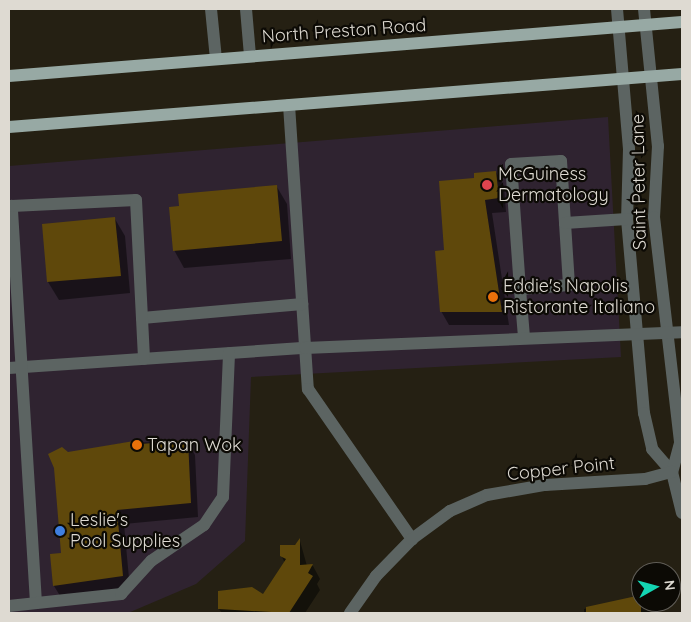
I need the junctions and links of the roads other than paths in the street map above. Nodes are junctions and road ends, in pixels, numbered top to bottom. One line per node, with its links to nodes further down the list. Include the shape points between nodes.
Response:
1 (211, 9): 9 (street)
2 (246, 9): 8 (street)
3 (617, 9): 7 (street, Saint Peter Lane)
4 (644, 9): 6 (street, Saint Peter Lane)
5 (682, 22): 6 (main road, North Preston Road)
6 (646, 25): 7 (main road, North Preston Road); 12 (street, Saint Peter Lane)
7 (619, 27): 8 (main road, North Preston Road); 13 (street, Saint Peter Lane)
8 (250, 56): 9 (main road, North Preston Road)
9 (216, 59): 11 (main road, North Preston Road)
10 (682, 74): 12 (main road)
11 (9, 76)
12 (652, 76): 13 (main road); 24 (street, Saint Peter Lane, via 658,146 654,217)
13 (623, 78): 14 (main road); 17 (street, Saint Peter Lane, via 629,149)
14 (288, 104): 15 (main road); 20 (street)
15 (9, 127)
16 (11, 206): 21 (street, via 136,200); 22 (street)
17 (627, 219): 18 (street); 23 (street, Saint Peter Lane)
18 (565, 224): 19 (street, via 569,285); 19 (street, via 561,161 511,164)
19 (520, 289): 26 (street)
20 (302, 304): 21 (street); 27 (street)
21 (142, 318): 29 (street)
22 (14, 328): 30 (street)
23 (636, 330): 24 (street); 26 (street); 31 (street, Saint Peter Lane, via 652,449)
24 (666, 330): 25 (street); 31 (street, Saint Peter Lane, via 680,443)
25 (682, 332)
26 (524, 337): 27 (street)
27 (305, 348): 28 (street); 33 (street, via 308,389)
28 (229, 353): 29 (street); 34 (street, via 223,496 204,525 151,562 121,594)
29 (144, 359): 30 (street)
30 (14, 368): 34 (street)
31 (672, 472): 32 (street, Saint Peter Lane); 33 (street, Copper Point, via 645,479 545,485 487,495 450,511)
32 (682, 513)
33 (412, 539): 36 (street, Copper Point, via 376,576)
34 (36, 603): 35 (street)
35 (9, 606)
36 (350, 613)

